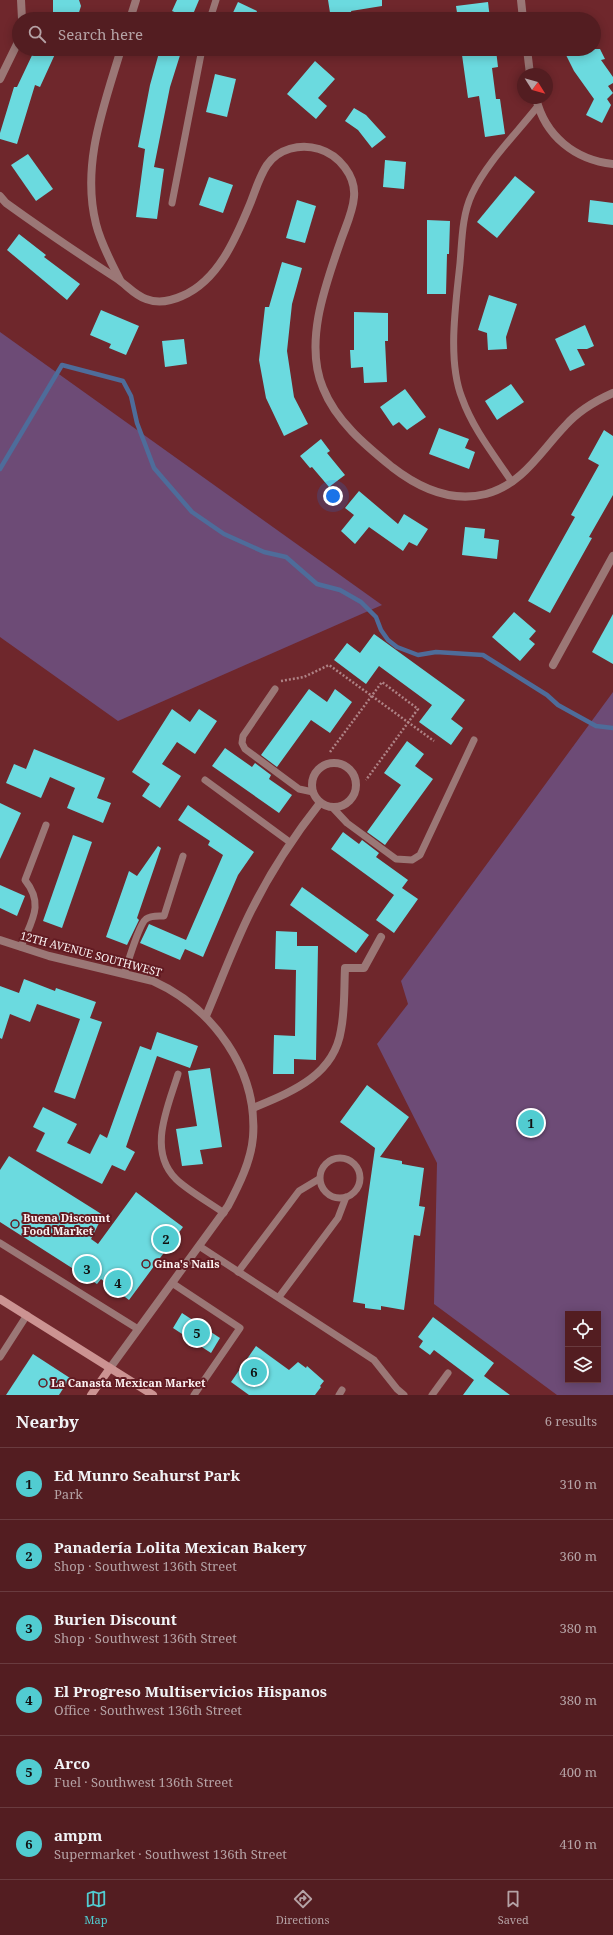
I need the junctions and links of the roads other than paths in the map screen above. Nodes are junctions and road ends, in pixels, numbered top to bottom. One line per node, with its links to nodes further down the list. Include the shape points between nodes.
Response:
1 (21, 0): 5 (street)
2 (136, 0): 6 (street)
3 (216, 0): 7 (lane)
4 (521, 0): 8 (street)
5 (22, 12)
6 (132, 12)
7 (212, 12)
8 (522, 12)
9 (12, 54): 14 (street)
10 (119, 56): 20 (street, via 100,119 93,154 91,193 98,230)
11 (201, 56): 19 (lane)
12 (528, 56): 13 (street)
13 (529, 68)
14 (0, 79)
15 (536, 104): 22 (lane, via 472,194 465,215 453,334 461,397 472,421)
16 (538, 104): 17 (street, via 548,130 562,144 582,157)
17 (613, 164)
18 (0, 196): 20 (street, via 6,203 71,249)
19 (172, 203)
20 (120, 280): 22 (street, via 132,292 156,302 169,302 193,292 211,275 230,249 267,164 278,154 291,148 305,146 330,153 347,170 354,195 320,308 316,334 317,363 322,387 339,416 372,451 402,475 423,486 442,494 462,497 485,494)
21 (613, 393): 22 (street, via 576,415 522,475)
22 (512, 482)
23 (613, 556): 24 (street)
24 (553, 665)
25 (275, 690): 28 (lane, via 243,736 244,749 299,789)
26 (474, 740): 30 (lane, via 420,855 412,860 396,859 347,823)
27 (205, 780): 32 (lane)
28 (312, 792): 29 (street); 30 (street, via 313,778 321,767 335,763 348,768 355,779 355,793 346,804)
29 (320, 803): 30 (street); 32 (street)
30 (333, 808)
31 (46, 825): 36 (lane, via 25,880 34,894 36,908)
32 (291, 843): 38 (street, via 268,878 250,913)
33 (183, 856): 37 (lane, via 164,916 146,919)
34 (382, 937): 40 (street, via 364,968 345,968 338,1045 325,1067 295,1090)
35 (0, 940): 36 (street, 12TH AVENUE SOUTHWEST)
36 (21, 947): 37 (street, 12TH AVENUE SOUTHWEST)
37 (124, 974): 38 (street, 12TH AVENUE SOUTHWEST, via 169,988)
38 (206, 1016): 40 (street, 12TH AVENUE SOUTHWEST, via 226,1040 238,1062)
39 (178, 1074): 43 (lane, via 161,1132 163,1159 175,1179)
40 (254, 1108): 43 (street, 12TH AVENUE SOUTHWEST, via 253,1139 247,1163)
41 (319, 1179): 42 (lane, via 328,1195 334,1198); 42 (lane, via 323,1167 333,1159 351,1161 360,1177 356,1190); 46 (lane, via 299,1191)
42 (346, 1197): 48 (lane, via 338,1218)
43 (224, 1213): 45 (street, 12TH AVENUE SOUTHWEST)
44 (0, 1243): 51 (lane)
45 (200, 1246): 46 (lane); 47 (street, 12TH AVENUE SOUTHWEST)
46 (238, 1272): 48 (lane)
47 (172, 1283): 51 (street, 12TH AVENUE SOUTHWEST); 57 (lane, via 240,1328)
48 (279, 1297): 58 (lane, via 374,1360 396,1389)
49 (0, 1299): 50 (main road)
50 (26, 1315): 52 (lane); 53 (main road)
51 (138, 1329): 53 (street, 12TH AVENUE SOUTHWEST)
52 (0, 1357)
53 (110, 1368): 55 (main road); 56 (main road)
54 (448, 1373): 59 (lane)
55 (91, 1395)
56 (153, 1395)
57 (194, 1395)
58 (404, 1395)
59 (432, 1395)

